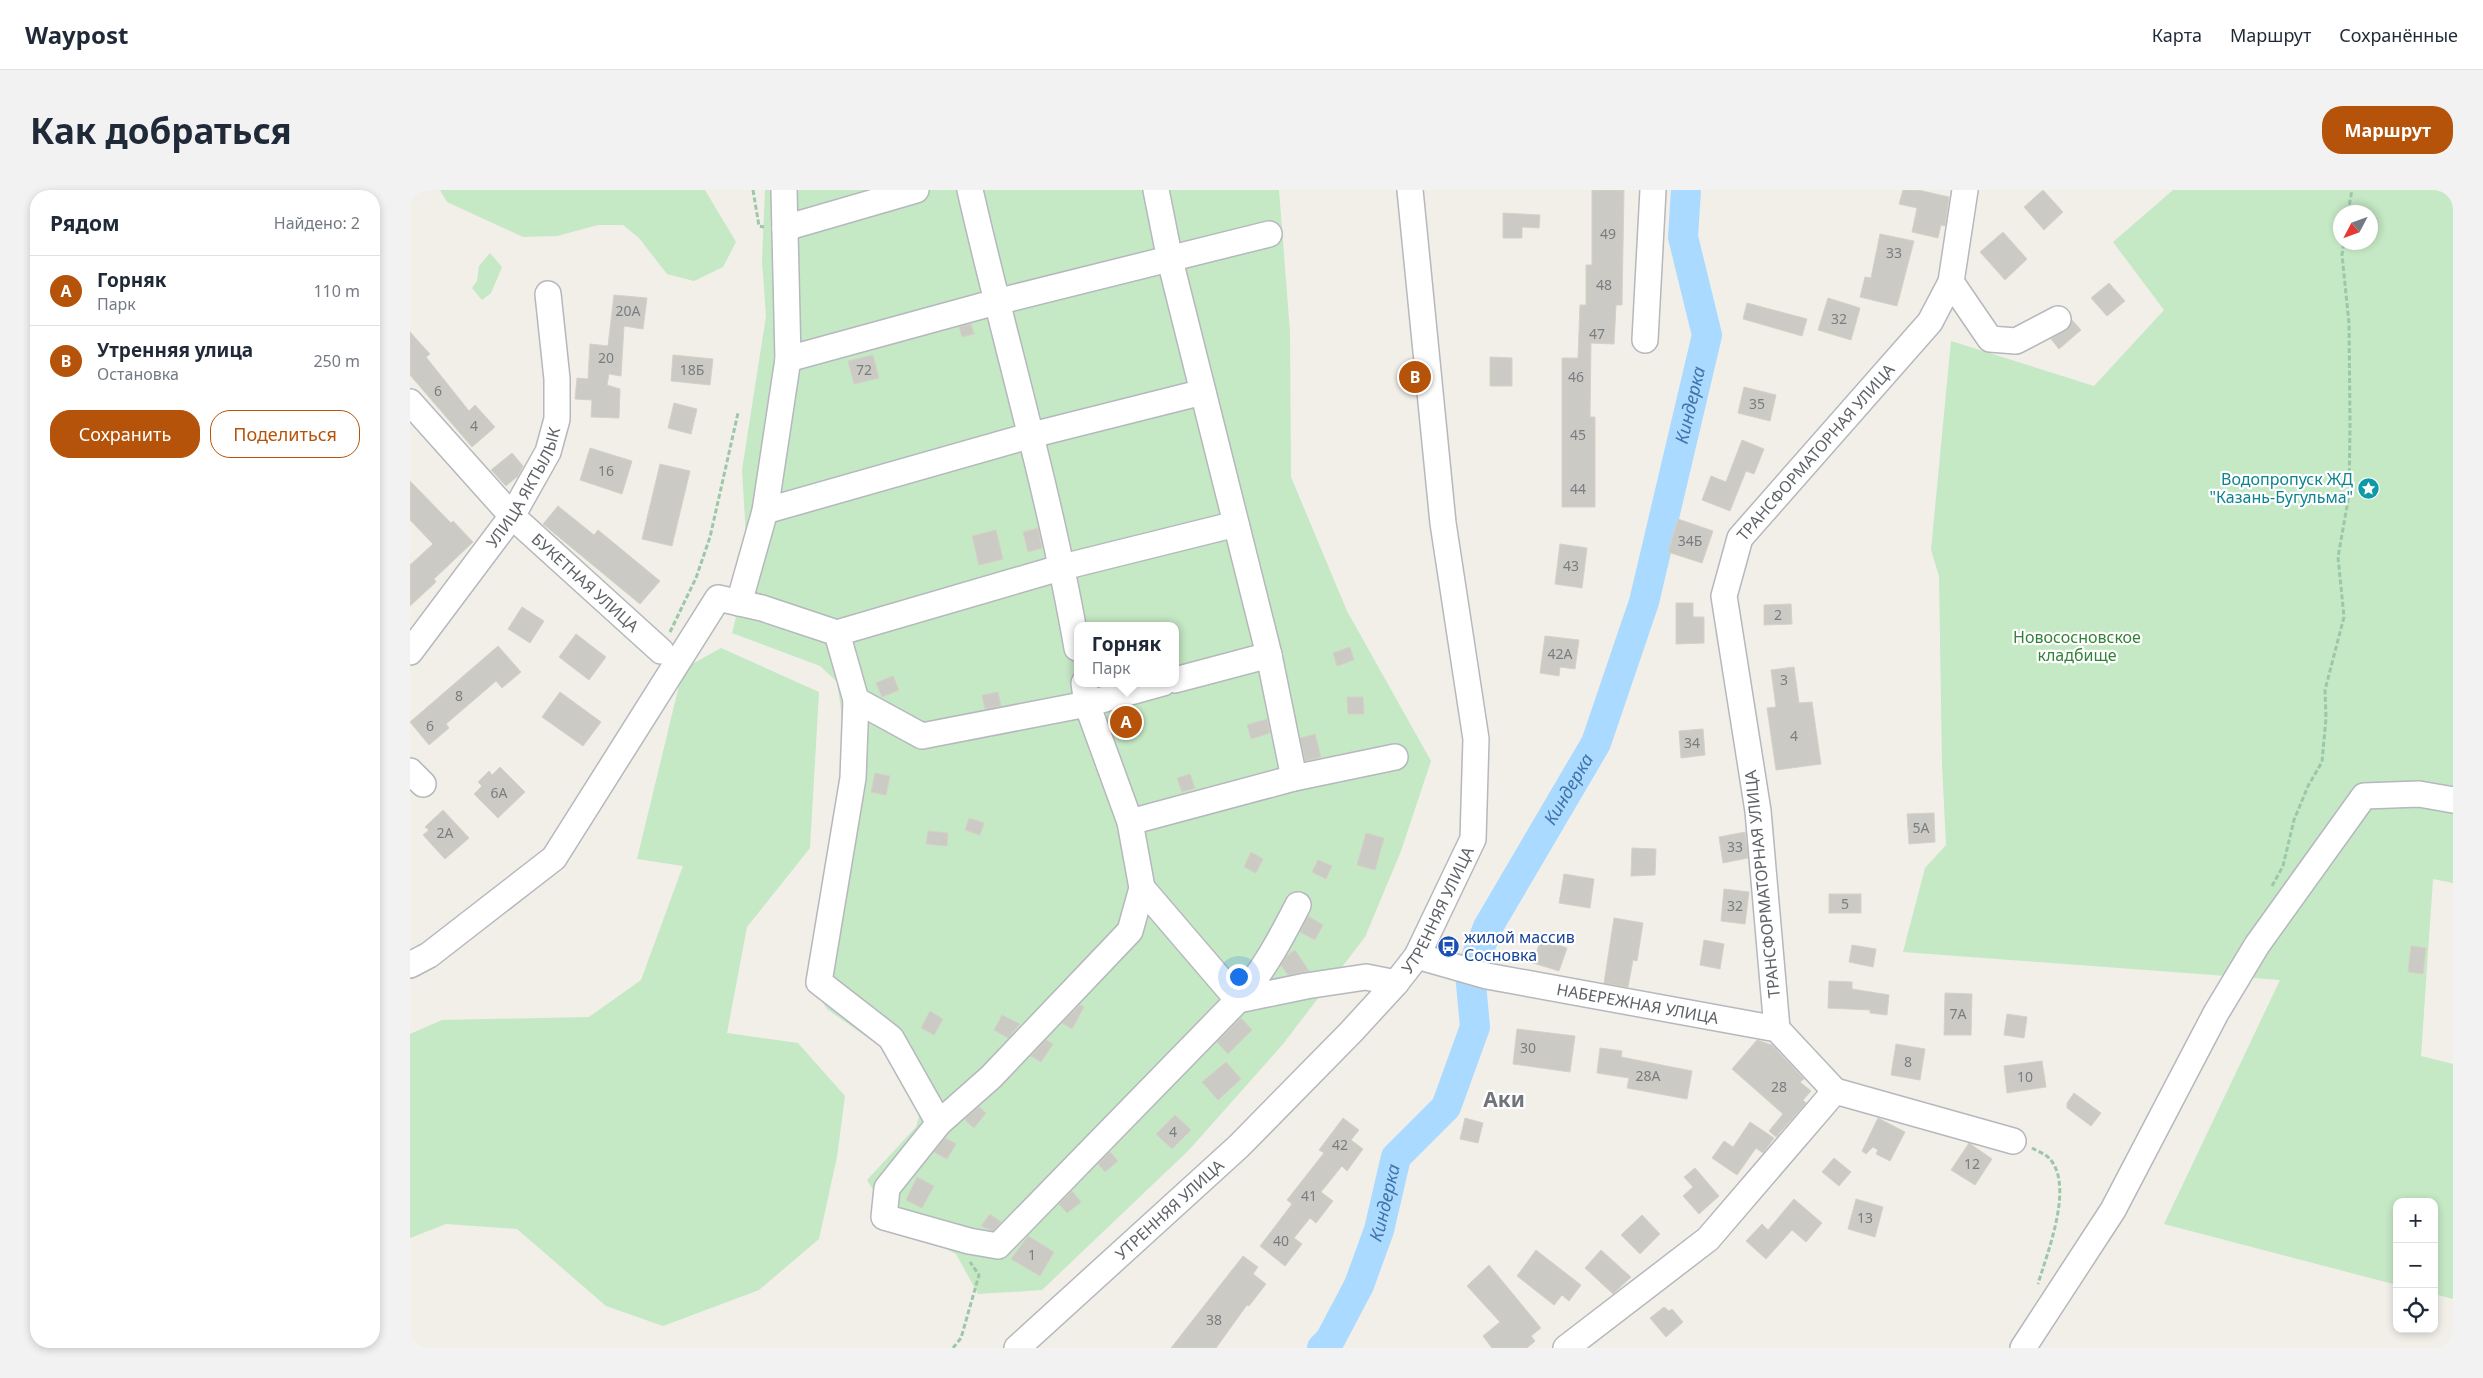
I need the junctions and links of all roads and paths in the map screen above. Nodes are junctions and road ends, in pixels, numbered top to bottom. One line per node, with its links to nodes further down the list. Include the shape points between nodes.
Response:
1 (784, 190): 10 (street)
2 (916, 190): 10 (street)
3 (970, 190): 16 (street)
4 (1156, 190): 13 (street)
5 (1410, 190): 45 (street, УТРЕННЯЯ УЛИЦА, via 1443,523 1476,739 1473,839)
6 (1654, 190): 18 (street)
7 (1965, 190): 14 (street, ТРАНСФОРМАТОРНАЯ УЛИЦА)
8 (2352, 190): 9 (path)
9 (2349, 205)
10 (785, 228): 19 (street)
11 (1269, 234): 13 (street)
12 (2343, 250): 43 (path, via 2349,323 2350,424 2349,495 2338,557 2344,617 2325,690 2322,762 2294,820 2282,866)
13 (1170, 260): 16 (street); 20 (street)
14 (1952, 282): 17 (street, via 1990,338 2016,341); 49 (street, ТРАНСФОРМАТОРНАЯ УЛИЦА, via 1930,322 1740,538 1724,596 1758,811)
15 (548, 294): 25 (street, УЛИЦА ЯКТЫЛЫК, via 557,420 548,452)
16 (996, 302): 19 (street); 23 (street)
17 (2058, 319)
18 (1645, 340)
19 (788, 359): 24 (street)
20 (1203, 392): 23 (street); 26 (street)
21 (410, 402): 25 (street, БУКЕТНАЯ УЛИЦА)
22 (738, 413): 31 (path, via 710,537 696,578)
23 (1032, 435): 24 (street); 27 (street)
24 (764, 511): 28 (street)
25 (512, 516): 31 (street, БУКЕТНАЯ УЛИЦА); 32 (street, УЛИЦА ЯКТЫЛЫК)
26 (1236, 524): 27 (street); 33 (street)
27 (1063, 567): 29 (street); 30 (street)
28 (739, 603): 30 (street); 46 (street, via 718,598 554,858 429,955)
29 (1074, 631)
30 (837, 634): 37 (street)
31 (661, 651)
32 (410, 652)
33 (1269, 654): 34 (street); 39 (street)
34 (1179, 679)
35 (1135, 687): 36 (street)
36 (1085, 694): 37 (street, via 922,736); 41 (street)
37 (856, 700): 51 (street, via 853,778 819,982 891,1038)
38 (1396, 758): 39 (street)
39 (1294, 778): 41 (street)
40 (2453, 800): 58 (street, via 2419,794 2364,796 2257,945 2216,1013 2113,1210)
41 (1130, 822): 42 (street)
42 (1142, 888): 48 (street); 51 (street, via 1130,931 991,1077)
43 (2270, 889)
44 (1298, 905): 48 (street, via 1252,985)
45 (1417, 956): 47 (street, УТРЕННЯЯ УЛИЦА); 49 (street, НАБЕРЕЖНАЯ УЛИЦА, via 1487,976)
46 (410, 965)
47 (1396, 982): 48 (street, via 1366,978); 56 (street, УТРЕННЯЯ УЛИЦА, via 1238,1146)
48 (1238, 1000): 53 (street, via 998,1246)
49 (1777, 1029): 50 (street)
50 (1835, 1091): 52 (street); 57 (street, via 1708,1239)
51 (939, 1122): 53 (street, via 887,1188 884,1217)
52 (2013, 1141): 54 (path, via 2049,1158 2059,1177 2056,1227)
53 (969, 1241): 55 (path, via 967,1258 979,1275 961,1338)
54 (2038, 1286)
55 (953, 1348)
56 (1017, 1348)
57 (1566, 1348)
58 (2023, 1348)

